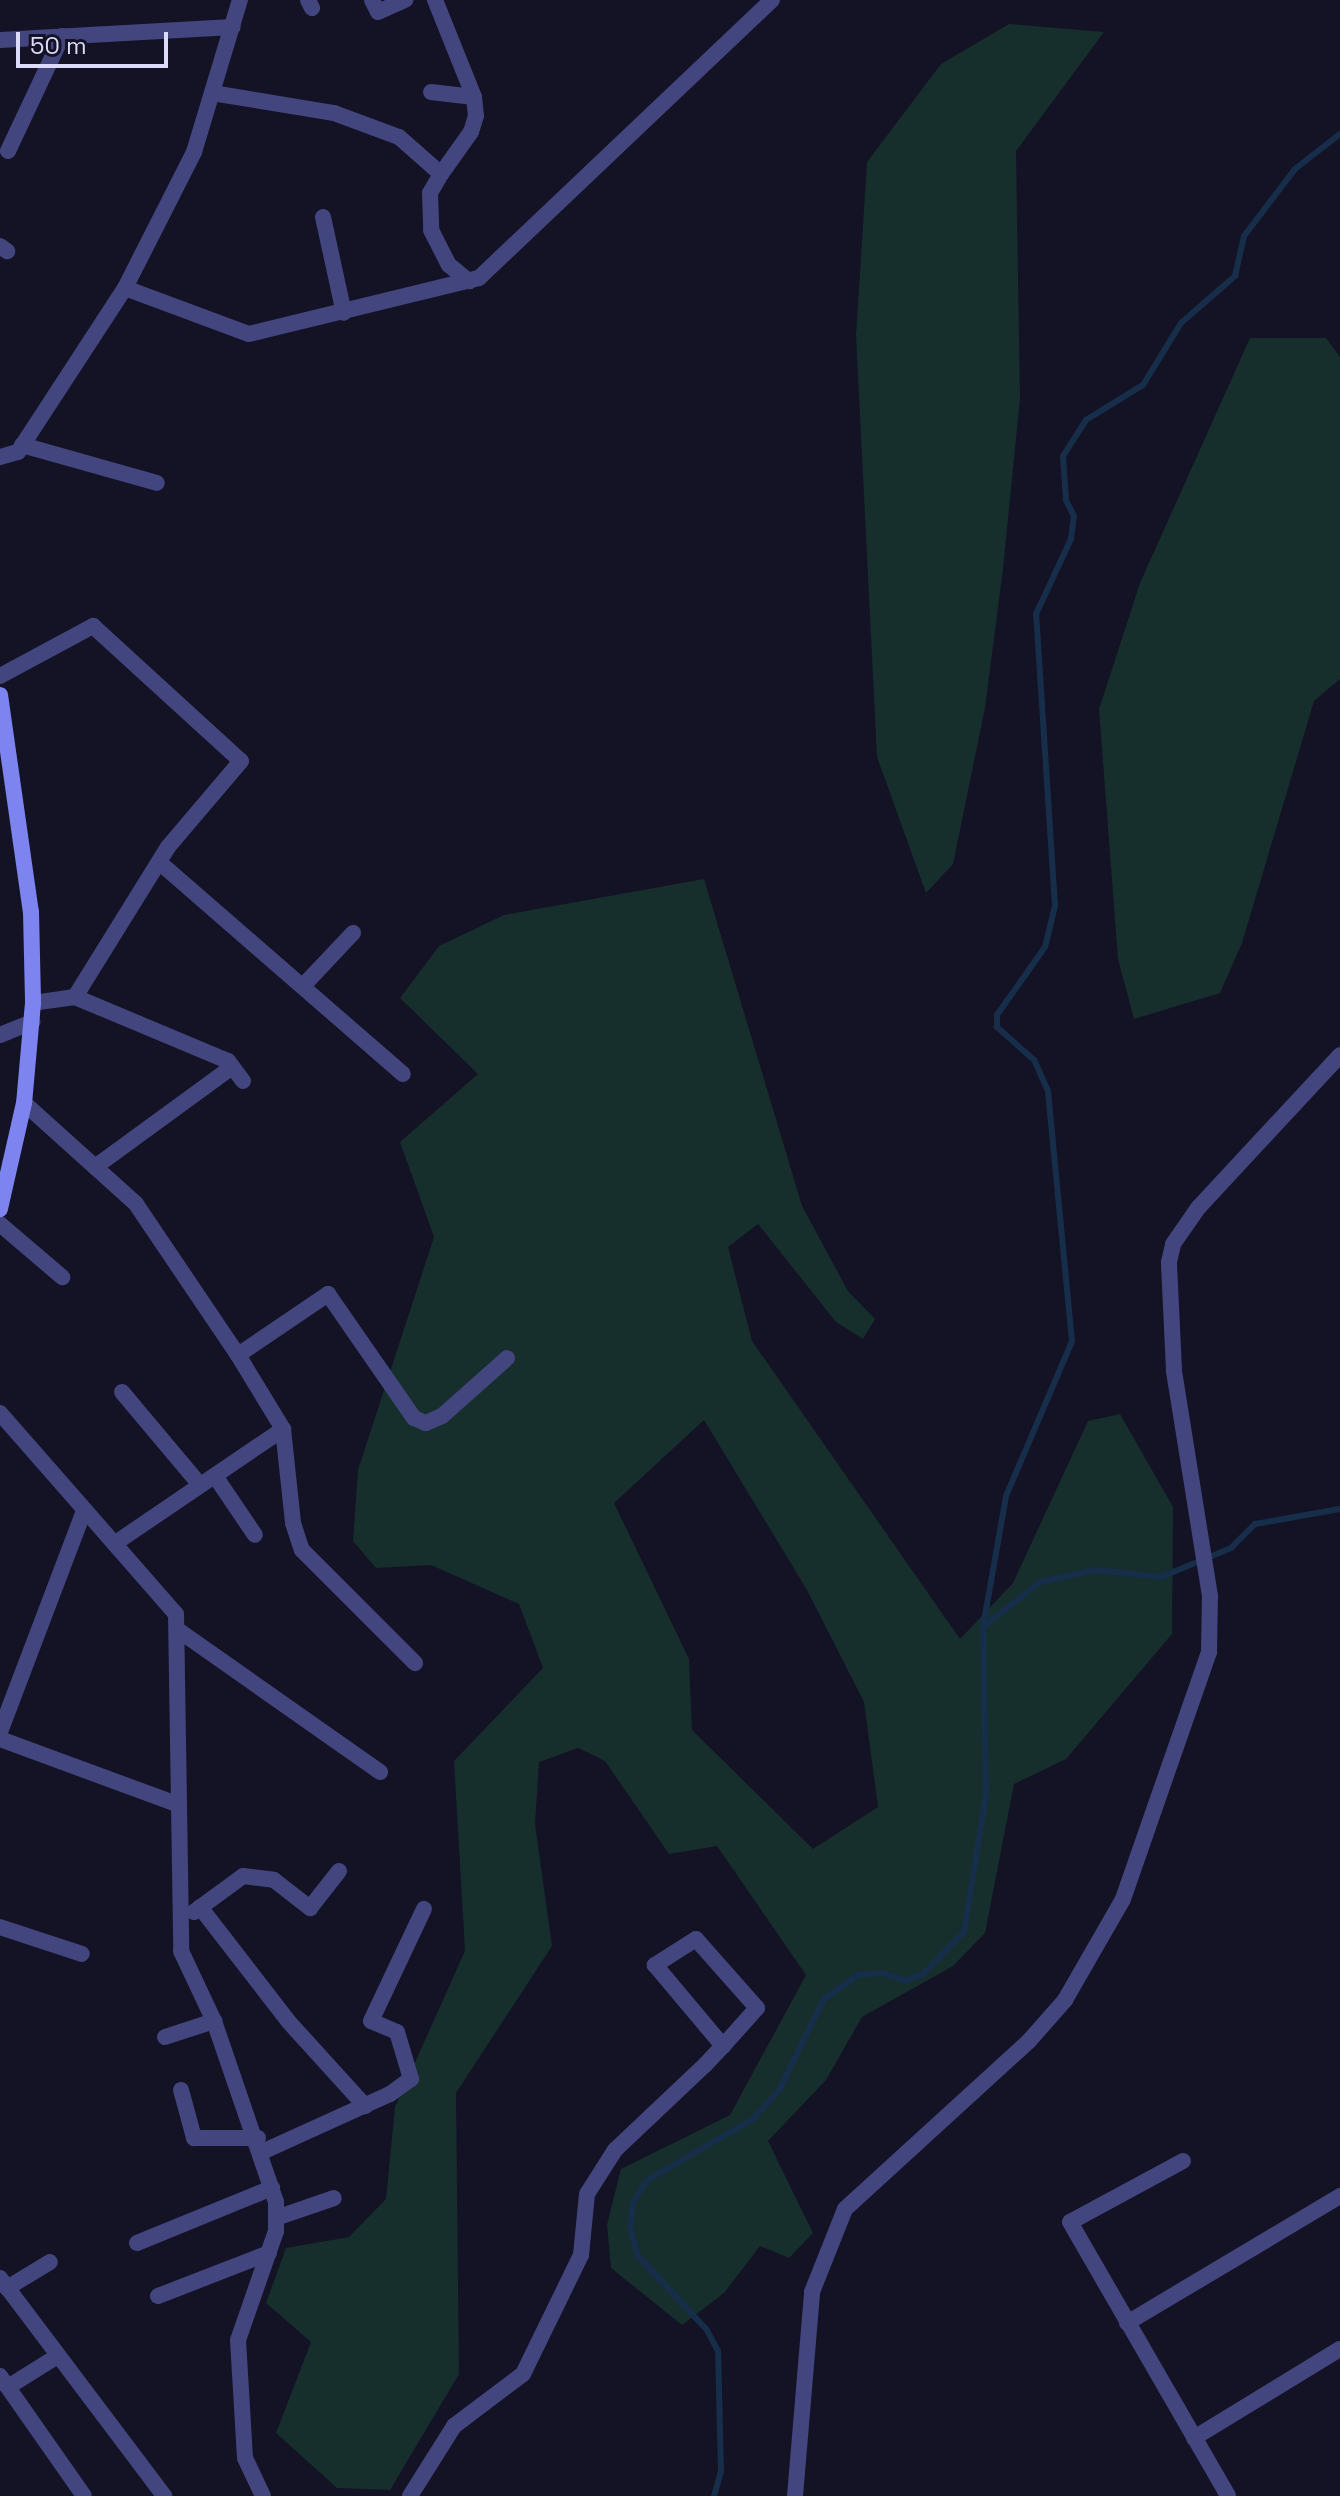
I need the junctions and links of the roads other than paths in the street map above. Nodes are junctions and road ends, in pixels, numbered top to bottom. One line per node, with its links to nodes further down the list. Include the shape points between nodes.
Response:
1 (240, 0): 6 (street)
2 (372, 0): 3 (street, via 378,12)
3 (405, 0)
4 (435, 0): 11 (street)
5 (772, 0): 15 (street, via 479,278)
6 (233, 27): 7 (street); 10 (street)
7 (62, 36): 8 (street); 12 (street)
8 (0, 40)
9 (431, 92): 11 (street)
10 (212, 93): 13 (street, via 334,113 399,137); 16 (street, via 194,152)
11 (474, 97): 13 (street, via 471,132)
12 (8, 151)
13 (441, 174): 15 (street, via 430,193 431,230 449,265)
14 (323, 217): 17 (street)
15 (469, 281): 17 (street)
16 (125, 288): 17 (street, via 249,334); 18 (street)
17 (344, 313)
18 (22, 445): 19 (street); 20 (street)
19 (0, 457)
20 (157, 483)
21 (0, 676): 23 (street, via 93,626 241,761)
22 (0, 695): 27 (street, via 28,883)
23 (159, 862): 25 (street); 26 (street)
24 (353, 933): 25 (street)
25 (303, 986): 32 (street)
26 (75, 997): 27 (street); 31 (street)
27 (33, 1003): 28 (street)
28 (33, 1022): 29 (street); 34 (street)
29 (0, 1035)
30 (1340, 1055): 88 (street, via 1198,1208 1173,1244 1169,1262 1174,1370 1210,1596 1209,1652 1123,1899 1077,1982 1038,2031 845,2209 812,2292)
31 (232, 1067): 33 (street); 35 (street)
32 (403, 1074)
33 (243, 1081)
34 (24, 1103): 35 (street); 36 (street)
35 (95, 1167): 39 (street, via 136,1204)
36 (0, 1209)
37 (0, 1224): 38 (street)
38 (62, 1277)
39 (238, 1355): 40 (street, via 328,1294 414,1418 426,1423 442,1416); 43 (street)
40 (507, 1358)
41 (122, 1392): 45 (street)
42 (0, 1413): 46 (street)
43 (283, 1429): 44 (street); 50 (street, via 293,1523 302,1550)
44 (215, 1476): 45 (street); 47 (street)
45 (200, 1485): 48 (street)
46 (84, 1511): 48 (street); 51 (street)
47 (255, 1535)
48 (117, 1542): 49 (street, via 176,1614)
49 (178, 1630): 53 (street); 54 (street)
50 (415, 1663)
51 (0, 1732)
52 (0, 1739): 54 (street)
53 (380, 1772)
54 (177, 1804): 58 (street)
55 (339, 1871): 56 (street, via 310,1908 274,1880 243,1876)
56 (200, 1907): 58 (street); 65 (street, via 288,2021)
57 (424, 1909): 65 (street, via 371,2021 397,2032 411,2079)
58 (179, 1922): 61 (street, via 181,1951)
59 (0, 1927): 60 (street)
60 (82, 1954)
61 (214, 2021): 62 (street); 66 (street)
62 (165, 2037)
63 (723, 2046): 63 (street, via 655,1965 696,1939 757,2008); 87 (street, via 615,2150 587,2194 581,2255 523,2374 454,2426)
64 (181, 2090): 66 (street, via 194,2138)
65 (365, 2106): 66 (street)
66 (260, 2145): 68 (street)
67 (1183, 2161): 77 (street, via 1070,2222)
68 (272, 2188): 71 (street); 72 (street)
69 (1340, 2196): 77 (street)
70 (334, 2198): 71 (street)
71 (276, 2218): 73 (street)
72 (137, 2243)
73 (269, 2253): 76 (street); 86 (street, via 238,2340 245,2458)
74 (50, 2262): 75 (street)
75 (4, 2283): 79 (street)
76 (158, 2296)
77 (1127, 2323): 81 (street)
78 (1340, 2349): 81 (street)
79 (56, 2357): 80 (street); 82 (street)
80 (4, 2381): 83 (street)
81 (1194, 2438): 89 (street)
82 (149, 2477): 84 (street); 85 (street)
83 (84, 2496)
84 (155, 2496)
85 (164, 2496)
86 (263, 2496)
87 (410, 2496)
88 (795, 2496)
89 (1228, 2496)

